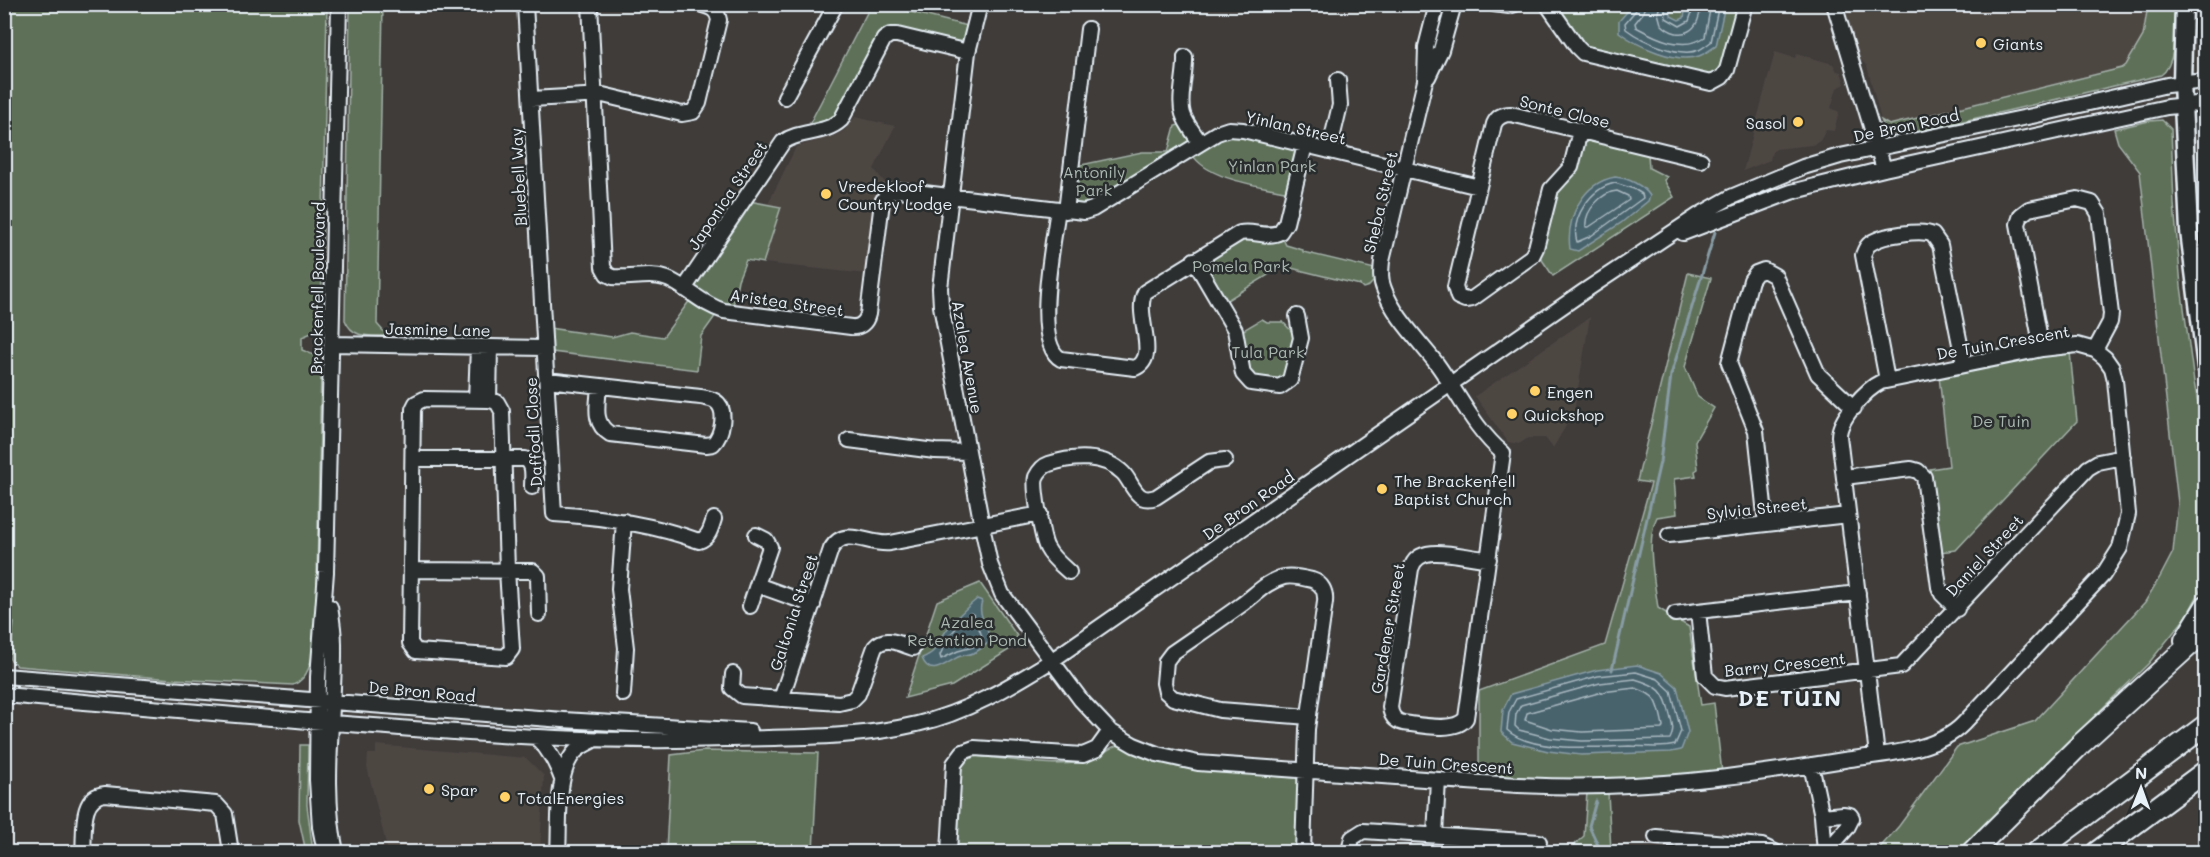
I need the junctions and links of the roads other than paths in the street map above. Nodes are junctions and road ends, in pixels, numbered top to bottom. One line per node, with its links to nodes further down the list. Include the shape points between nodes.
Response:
1 (339, 4): 44 (street, Brackenfell Boulevard)
2 (525, 4): 26 (street, Bluebell Way)
3 (590, 4): 24 (street, Aristea Street)
4 (699, 4): 24 (street, via 713,9 719,20 696,110 682,114)
5 (836, 4): 25 (street)
6 (980, 4): 18 (street, Azalea Avenue)
7 (1437, 4): 15 (street, Sheba Street)
8 (1454, 4): 17 (street, Sheba Street)
9 (1494, 4): 10 (street)
10 (1515, 4)
11 (1547, 4): 12 (street, via 1583,53 1711,83 1727,70)
12 (1745, 4)
13 (1833, 4): 32 (street)
14 (2184, 7): 23 (main road)
15 (1431, 28): 17 (street); 21 (street, Sheba Street)
16 (1088, 29): 39 (street)
17 (1446, 32): 21 (street, Sheba Street)
18 (968, 52): 38 (street, Azalea Avenue); 42 (street, Japonica Street, via 897,35 884,39 841,120 783,142)
19 (1185, 57): 30 (street, via 1182,110)
20 (1338, 80): 33 (street, via 1340,105)
21 (1425, 81): 35 (street, Sheba Street)
22 (2205, 81): 23 (street, De Bron Road)
23 (2182, 82): 28 (main road); 32 (street, De Bron Road)
24 (594, 96): 26 (street); 42 (street, Aristea Street, via 603,267 613,277 660,277)
25 (785, 97)
26 (531, 99): 46 (street, Bluebell Way)
27 (2205, 103): 28 (street, De Bron Road)
28 (2183, 104): 36 (street, De Bron Road); 50 (main road, via 2189,231)
29 (1580, 131): 34 (street, Sonte Close); 37 (street, Sonte Close, via 1503,115 1494,124); 37 (street, via 1571,167 1551,189 1532,256 1472,299 1465,300 1458,297 1455,287)
30 (1200, 143): 31 (street, Yinlan Street, via 1236,129); 39 (street, Yinlan Street, via 1089,211)
31 (1305, 145): 33 (street, Yinlan Street); 41 (street, via 1286,223 1280,232 1269,236 1240,233)
32 (1877, 147): 36 (street); 40 (street, De Bron Road, via 1803,167 1759,184 1699,215)
33 (1329, 151): 35 (street, Yinlan Street)
34 (1701, 160)
35 (1404, 169): 37 (street); 53 (street, Sheba Street, via 1381,268 1382,282 1402,319)
36 (1884, 169): 40 (street, De Bron Road, via 1791,192)
37 (1479, 187)
38 (951, 197): 39 (street, Yinlan Street); 42 (street, Aristea Street, via 895,190 885,195 868,314 859,326 724,311); 58 (street, Azalea Avenue, via 940,297)
39 (1062, 210): 41 (street, via 1045,317 1051,350 1061,359 1131,368 1142,364 1148,353 1142,322 1143,295)
40 (1654, 245): 53 (street, De Bron Road)
41 (1194, 260): 43 (street, via 1235,330 1243,374 1251,383 1276,387 1290,380 1301,338)
42 (684, 289)
43 (1297, 316)
44 (333, 344): 45 (street, Jasmine Lane); 96 (street, Brackenfell Boulevard, via 326,572 318,677)
45 (484, 347): 46 (street, Jasmine Lane); 55 (street)
46 (543, 348): 51 (street, Daffodil Close)
47 (2042, 349): 48 (street, De Tuin Crescent, via 2077,345); 48 (street, via 2018,224 2029,209 2082,199 2092,203 2099,214 2111,314); 49 (street, De Tuin Crescent)
48 (2095, 350): 59 (street, De Tuin Crescent, via 2114,374)
49 (1964, 364): 52 (street, De Tuin Crescent); 52 (street, via 1940,245 1933,235 1919,231 1874,241 1863,255)
50 (2205, 367)
51 (547, 380): 54 (street); 68 (street, Daffodil Close, via 554,514)
52 (1887, 380): 56 (street, De Tuin Crescent, via 1872,387)
53 (1449, 383): 73 (street, Gardener Street, via 1490,442 1503,453); 89 (street, De Bron Road)
54 (599, 386): 54 (street, via 712,400 721,407 720,433 712,444 705,446 610,434 597,419)
55 (483, 400): 60 (street, via 496,402 502,411); 61 (street, via 424,399 416,403)
56 (1854, 408): 63 (street, De Tuin Crescent, via 1839,432); 69 (street, via 1818,374 1775,276 1764,270 1756,273 1729,363 1756,431)
57 (849, 440): 58 (street)
58 (968, 452): 70 (street, Azalea Avenue)
59 (2123, 457): 82 (street, Daniel Street, via 2088,468); 104 (street, De Tuin Crescent, via 2127,526 2120,548 2103,575 1955,732 1936,743)
60 (504, 458): 61 (street); 64 (street, via 529,461); 75 (street)
61 (413, 459): 74 (street)
62 (1225, 460): 65 (street, via 1209,462 1149,499 1140,496 1125,475 1102,461 1086,458 1052,463 1036,478)
63 (1844, 477): 66 (street, De Tuin Crescent); 82 (street, via 1911,469 1924,477 1939,587)
64 (532, 487)
65 (1040, 514): 70 (street); 76 (street, via 1046,548)
66 (1848, 515): 69 (street, Sylvia Street); 78 (street, De Tuin Crescent)
67 (714, 519): 68 (street, via 704,540 699,541)
68 (624, 521): 93 (street, via 619,560 626,654)
69 (1766, 524): 72 (street, Sylvia Street)
70 (982, 526): 79 (street, Galtonia Street, via 884,544 851,536 842,538 831,549); 89 (street, Azalea Avenue, via 990,564 1002,594)
71 (756, 535): 77 (street, via 770,547)
72 (1669, 535)
73 (1489, 559): 73 (street, Gardener Street, via 1466,718 1453,727 1396,720 1390,707 1415,560 1428,552)
74 (412, 570): 75 (street); 75 (street, via 412,648 506,657 512,649)
75 (507, 570): 84 (street, via 536,573)
76 (1068, 572)
77 (757, 585): 79 (street); 80 (street)
78 (1858, 593): 83 (street); 90 (street, De Tuin Crescent)
79 (813, 605): 95 (street, Galtonia Street)
80 (750, 606)
81 (2205, 606): 88 (highway)
82 (1957, 609): 90 (street, Daniel Street, via 1903,665)
83 (1698, 611): 85 (street); 90 (street, Barry Crescent, via 1704,672 1720,688)
84 (539, 614)
85 (1675, 614)
86 (2205, 630): 88 (highway)
87 (913, 648): 95 (street, via 886,640 879,642 861,690 852,700 833,704)
88 (2176, 655): 124 (highway)
89 (1051, 661): 100 (street, De Tuin Crescent, via 1091,714); 101 (street, De Bron Road, via 1012,685 948,715 893,729)
90 (1867, 671): 104 (street, De Tuin Crescent)
91 (733, 674): 95 (street, via 732,688 738,695)
92 (4, 676): 96 (street, De Bron Road)
93 (623, 694)
94 (4, 695): 98 (street, De Bron Road)
95 (781, 699)
96 (325, 700): 98 (street, Brackenfell Boulevard); 101 (street, De Bron Road, via 563,720)
97 (1309, 717): 97 (street, via 1220,710 1177,699 1165,687 1168,657 1257,590 1290,576 1313,580 1326,598); 106 (street)
98 (325, 723): 102 (street, De Bron Road); 116 (street, Brackenfell Boulevard, via 317,780); 117 (street, Brackenfell Boulevard)
99 (2205, 725): 125 (highway)
100 (1110, 731): 106 (street, De Tuin Crescent, via 1134,745 1179,760); 119 (street, via 1098,749 1083,755 974,748 963,752 954,764)
101 (836, 736): 103 (street, De Bron Road)
102 (537, 738): 103 (street, De Bron Road); 108 (street, via 555,760)
103 (592, 741): 108 (street, via 569,760)
104 (1877, 755): 105 (street, De Tuin Crescent)
105 (1811, 765): 109 (street, De Tuin Crescent, via 1710,780 1622,786); 110 (street)
106 (1306, 770): 109 (street, De Tuin Crescent); 120 (street)
107 (2205, 771): 126 (highway)
108 (562, 779): 118 (street)
109 (1438, 780): 111 (street)
110 (1822, 816): 123 (street); 123 (street, via 1843,814 1852,818)
111 (1435, 835): 113 (street); 121 (street, via 1363,831 1352,838)
112 (1656, 837): 122 (street, via 1762,846)
113 (1539, 842)
114 (83, 852): 115 (street, via 87,806 94,797 105,794 216,804 225,814)
115 (231, 852)
116 (325, 852)
117 (336, 852)
118 (558, 852)
119 (949, 852)
120 (1303, 852)
121 (1349, 852)
122 (1775, 852)
123 (1825, 852)
124 (1972, 852)
125 (2037, 852)
126 (2097, 852)

